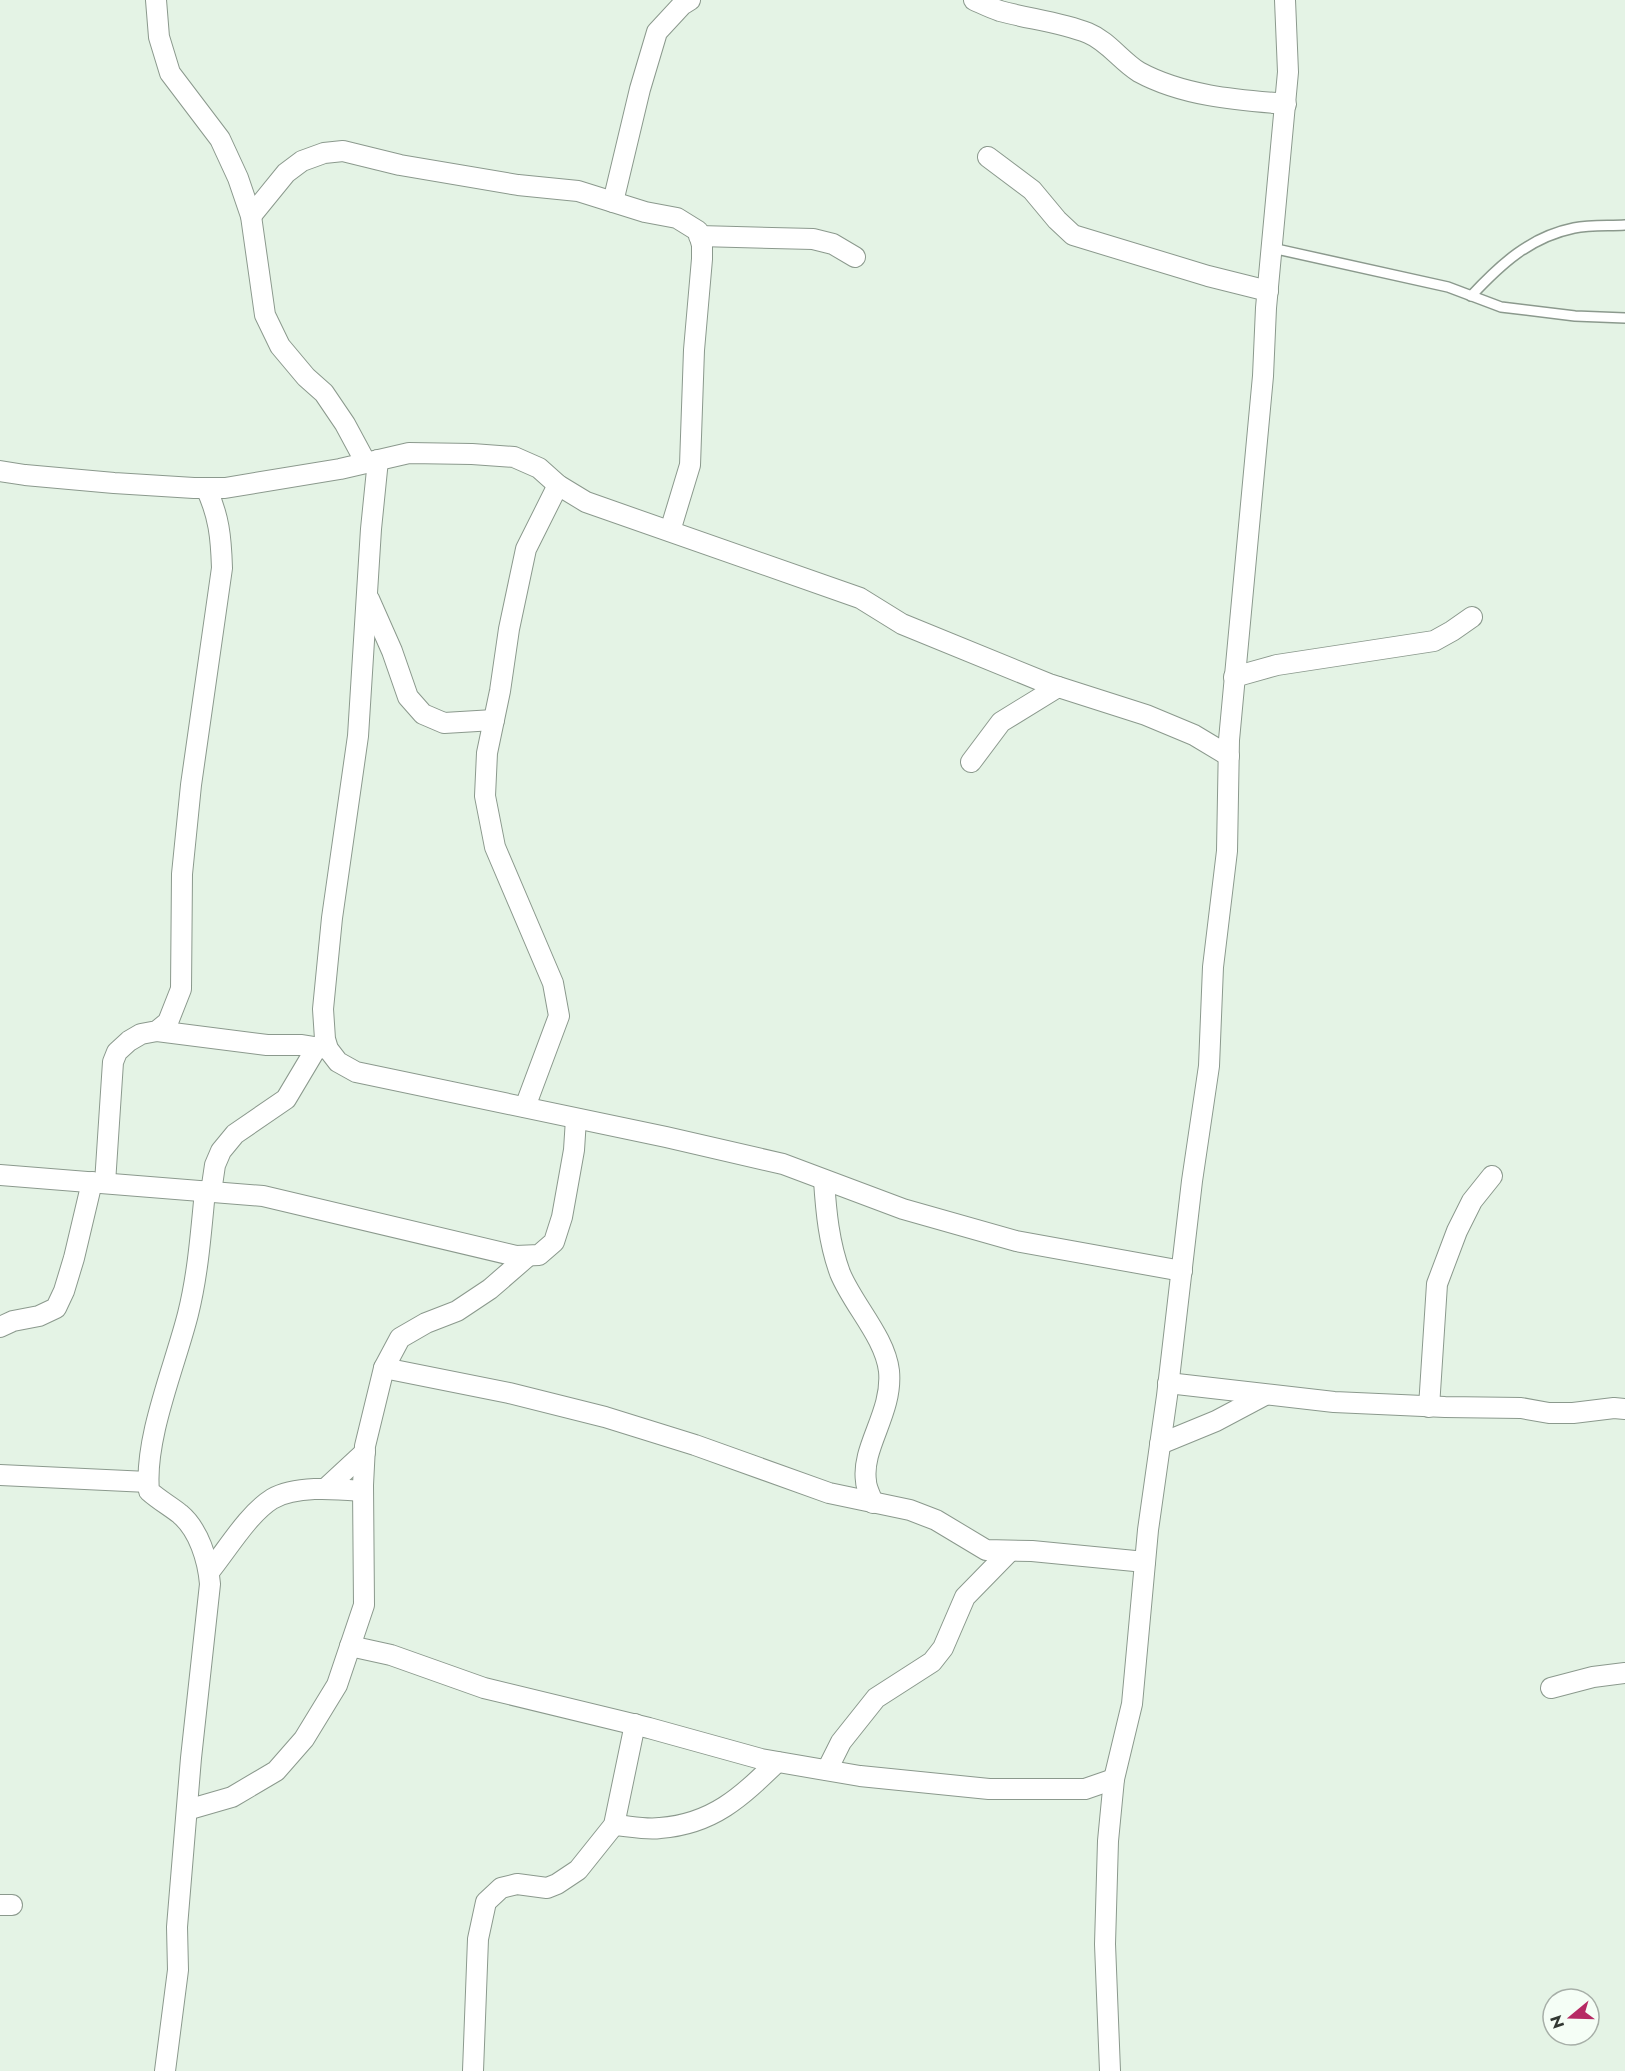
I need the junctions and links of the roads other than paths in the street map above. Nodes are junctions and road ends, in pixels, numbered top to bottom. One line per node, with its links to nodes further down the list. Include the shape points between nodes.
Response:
1 (156, 0): 8 (street, via 159,37 170,73 220,139)
2 (690, 0): 7 (street, via 657,32)
3 (974, 0): 5 (street, via 1094,36 1138,71 1163,83 1198,93)
4 (1285, 0): 5 (street)
5 (1286, 104): 11 (street)
6 (988, 157): 13 (street, via 1032,190 1073,235)
7 (613, 202): 8 (street, via 578,191 400,165 343,151 302,161 286,173); 10 (street, via 676,218 698,231)
8 (251, 216): 16 (street, via 265,315 280,346 324,393)
9 (1625, 225): 14 (lane, via 1575,228 1542,237 1498,267)
10 (699, 236): 12 (street, via 813,238); 20 (street, via 702,259 690,465)
11 (1272, 248): 13 (street); 14 (lane, via 1448,287)
12 (855, 257)
13 (1268, 291): 23 (street)
14 (1471, 296): 15 (lane, via 1501,307)
15 (1625, 318)
16 (372, 462): 18 (street, via 409,453 514,457 539,468); 19 (street); 21 (street)
17 (0, 471): 19 (street)
18 (558, 485): 20 (street, via 586,502); 25 (street, via 526,549)
19 (206, 488): 30 (street, via 221,533 222,568 183,863 181,989 168,1022)
20 (670, 531): 24 (street, via 860,598 902,624)
21 (368, 596): 25 (street, via 408,697 423,714 444,723); 31 (street, via 358,736 333,918)
22 (1472, 617): 23 (street, via 1434,641 1277,665)
23 (1234, 677): 26 (street)
24 (1058, 687): 27 (street); 29 (street, via 1001,722)
25 (494, 720): 32 (street, via 487,753 485,796 495,847 553,983 559,1016)
26 (1230, 725): 27 (street); 28 (street)
27 (1194, 735): 28 (street)
28 (1228, 756): 40 (street, via 1227,851 1214,967 1209,1066)
29 (971, 762)
30 (157, 1031): 31 (street); 37 (street, via 129,1041 113,1062)
31 (323, 1048): 32 (street, via 356,1071); 38 (street, via 286,1099 235,1134 221,1151)
32 (525, 1107): 33 (street)
33 (576, 1119): 36 (street, via 783,1164); 39 (street, via 574,1150 554,1242 539,1255)
34 (0, 1175): 37 (street)
35 (1492, 1176): 45 (street, via 1472,1201 1437,1284)
36 (824, 1180): 40 (street, via 903,1209 1016,1241); 53 (street, via 829,1235 841,1275 882,1348 889,1370 888,1400 866,1462 866,1482)
37 (98, 1182): 38 (street); 41 (street, via 56,1308)
38 (208, 1192): 39 (street, via 263,1196); 50 (street, via 188,1312 156,1428)
39 (528, 1256): 42 (street, via 457,1311 400,1338)
40 (1182, 1271): 43 (street)
41 (0, 1327)
42 (384, 1368): 48 (street); 53 (street, via 605,1417 695,1444 829,1493)
43 (1168, 1383): 44 (street); 47 (street)
44 (1264, 1395): 45 (street); 47 (street, via 1216,1421)
45 (1429, 1407): 46 (street, via 1521,1408 1549,1413)
46 (1625, 1409)
47 (1160, 1444): 55 (street)
48 (365, 1452): 51 (street); 52 (street)
49 (0, 1475): 50 (street)
50 (148, 1482): 56 (street, via 149,1491 181,1515 195,1533)
51 (325, 1489): 52 (street); 56 (street, via 273,1498)
52 (363, 1491): 57 (street, via 364,1605)
53 (873, 1503): 54 (street, via 910,1510 936,1520 986,1550)
54 (1009, 1552): 55 (street); 62 (street, via 965,1597 943,1648 932,1662 876,1698 841,1742)
55 (1145, 1562): 63 (street, via 1132,1704)
56 (209, 1572): 64 (street)
57 (350, 1646): 60 (street, via 391,1654 484,1688); 64 (street, via 337,1685 304,1739 276,1771 232,1797)
58 (1625, 1673): 59 (street)
59 (1551, 1688)
60 (635, 1724): 61 (street); 65 (street)
61 (777, 1761): 62 (street); 65 (street, via 717,1813 692,1823 658,1829)
62 (826, 1770): 63 (street, via 989,1789 1085,1789)
63 (1114, 1779): 68 (street, via 1105,1944)
64 (187, 1810): 66 (street, via 177,1927 178,1970)
65 (614, 1825): 67 (street, via 578,1870 557,1884 547,1888 517,1884 501,1888 486,1902 478,1939)
66 (165, 2071)
67 (473, 2071)
68 (1110, 2071)

